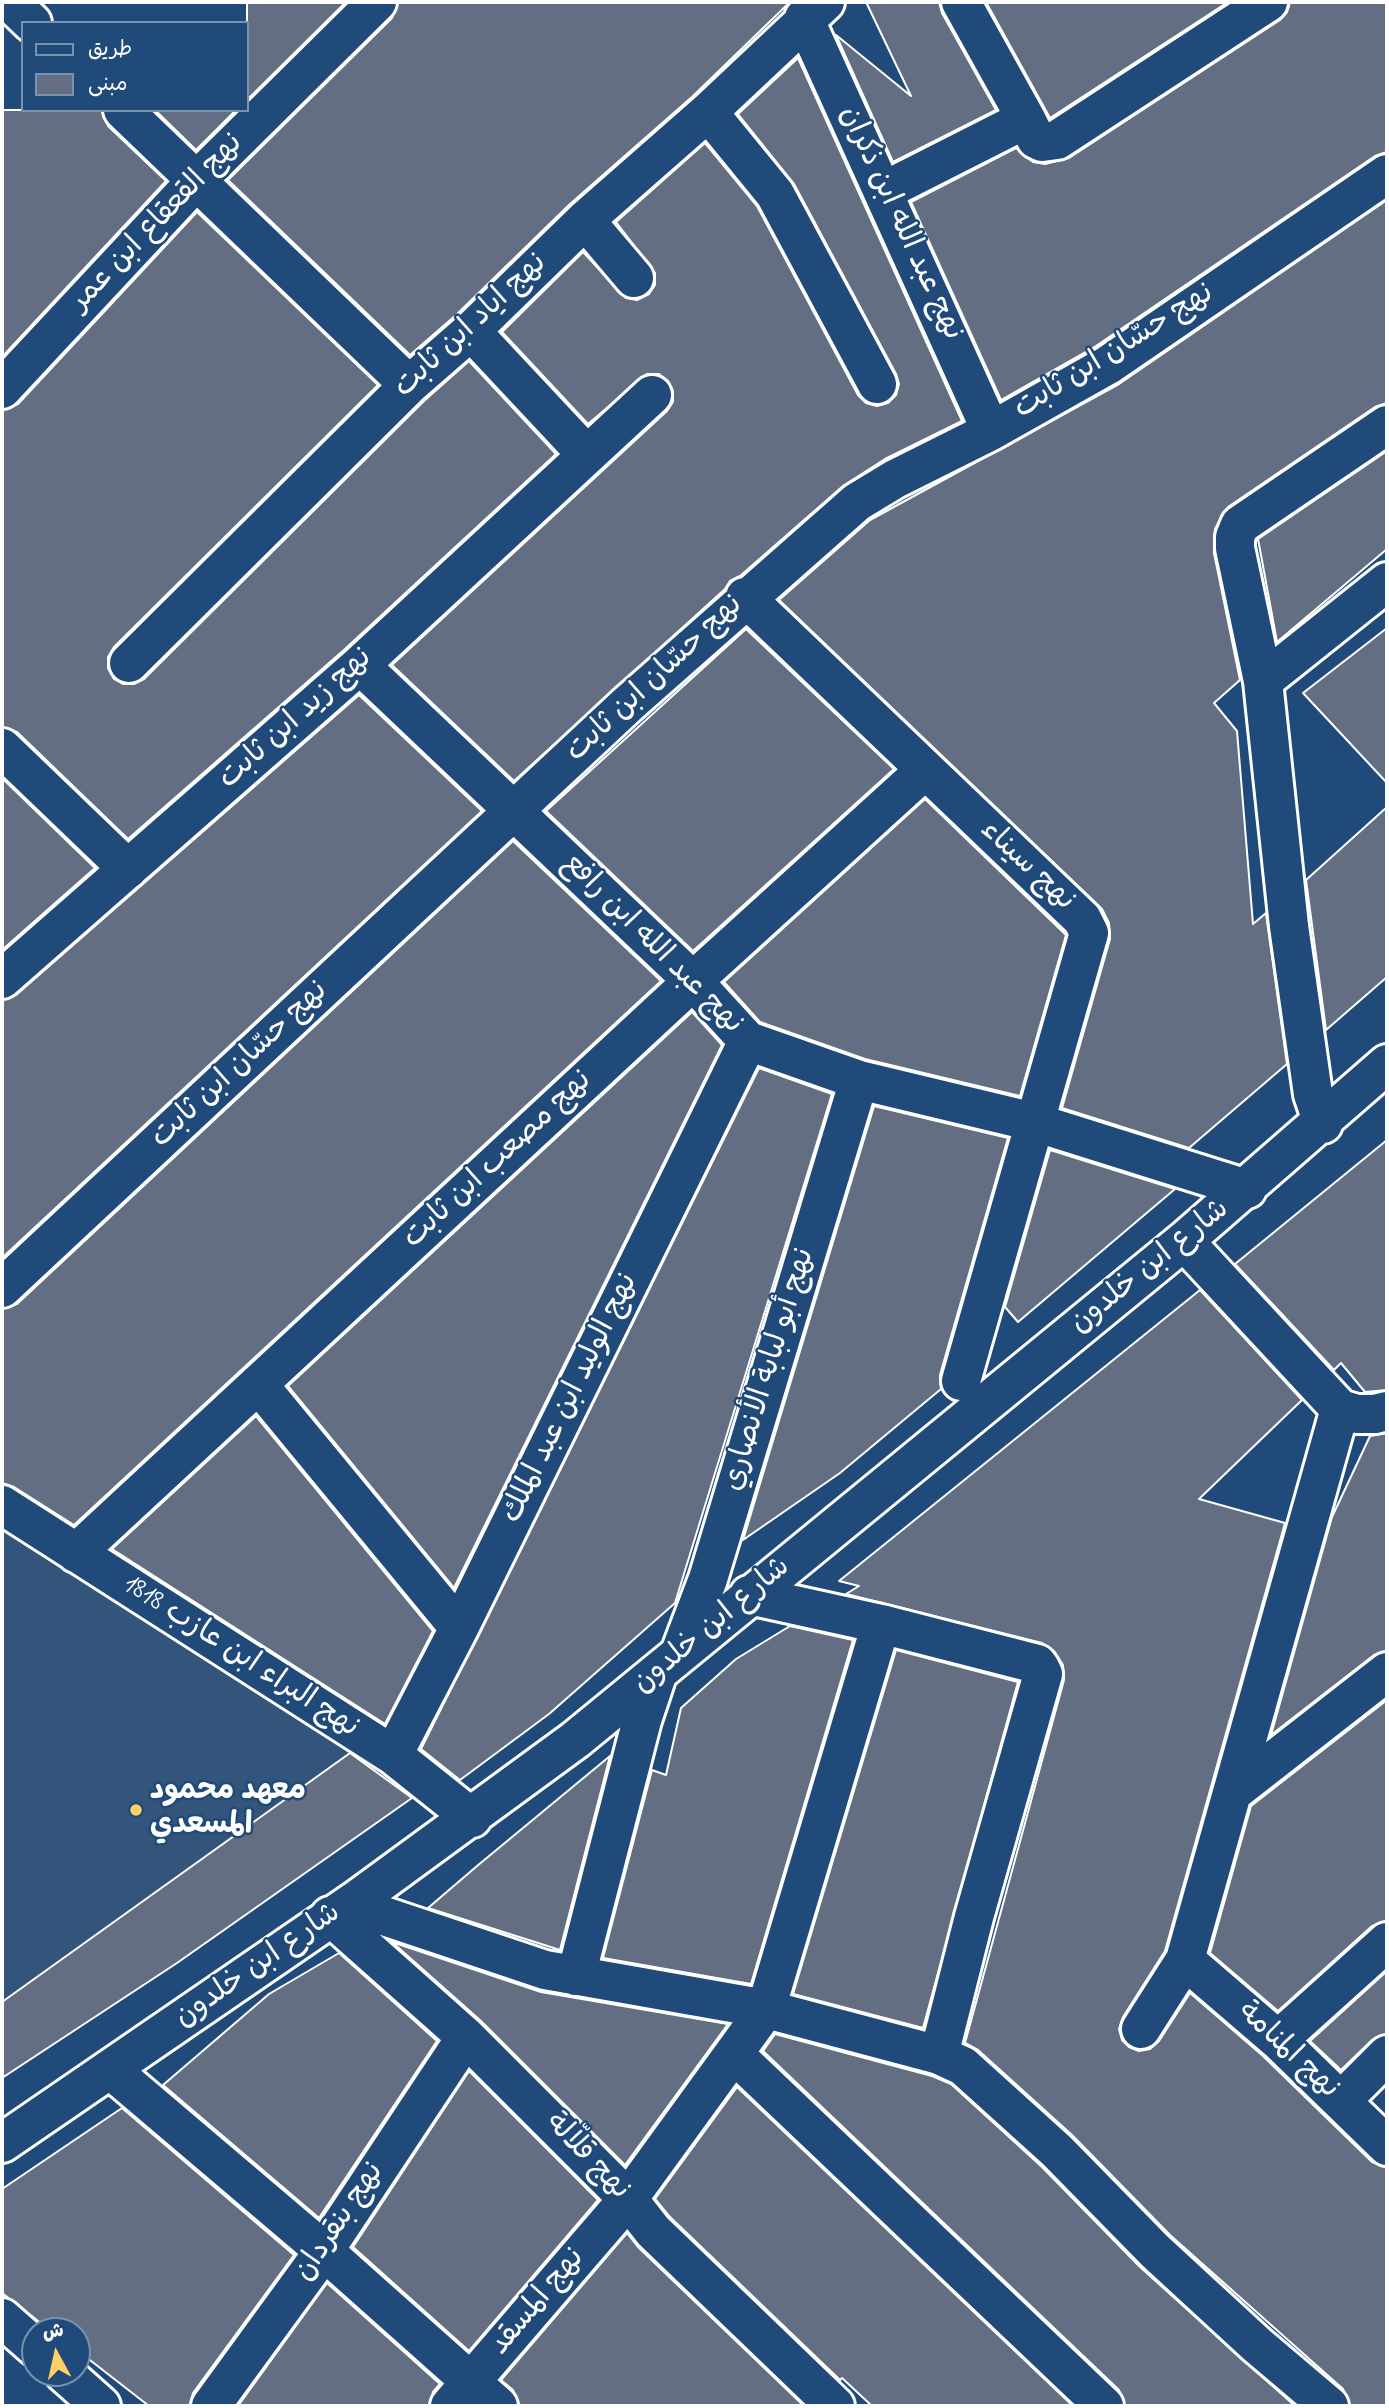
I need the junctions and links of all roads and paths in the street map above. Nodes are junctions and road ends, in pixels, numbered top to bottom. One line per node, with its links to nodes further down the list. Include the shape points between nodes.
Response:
1 (10, 2): 6 (street)
2 (377, 2): 11 (street, نهج القعقاع ابن عمر)
3 (961, 2): 9 (street)
4 (1268, 2): 9 (street, via 1057,140 1036,139)
5 (811, 8): 8 (street, نهج اياد ابن ثابت); 12 (street, نهج عبد الله ابن ذكران)
6 (30, 21)
7 (125, 112): 11 (street)
8 (708, 112): 13 (street, نهج اياد ابن ثابت); 16 (street, via 775,194)
9 (1026, 119): 12 (street)
10 (1387, 174): 21 (street, نهج حسّان ابن ثابت, via 1108,365)
11 (196, 181): 17 (street); 18 (street, نهج القعقاع ابن عمر)
12 (884, 191): 21 (street, نهج عبد الله ابن ذكران)
13 (585, 220): 14 (street); 15 (street, نهج اياد ابن ثابت)
14 (634, 278)
15 (471, 331): 17 (street, نهج اياد ابن ثابت); 22 (street)
16 (877, 384)
17 (409, 385): 25 (street, نهج اياد ابن ثابت)
18 (2, 389)
19 (652, 395): 22 (street, نهج زيد ابن ثابت)
20 (1387, 425): 27 (street, via 1240,525 1236,548)
21 (991, 431): 24 (street, نهج حسّان ابن ثابت, via 856,502)
22 (587, 455): 26 (street, نهج زيد ابن ثابت)
23 (1387, 582): 27 (street)
24 (745, 597): 29 (street, نهج سيناء); 30 (street, نهج حسّان ابن ثابت)
25 (129, 663)
26 (360, 665): 30 (street, نهج عبد الله ابن رافع); 31 (street, نهج زيد ابن ثابت)
27 (1263, 681): 38 (street, via 1289,926 1313,1094)
28 (2, 748): 31 (street)
29 (925, 771): 33 (street, نهج مصعب ابن ثابت); 37 (street, نهج سيناء, via 1082,919 1089,933)
30 (514, 812): 33 (street, نهج عبد الله ابن رافع); 41 (street, نهج حسّان ابن ثابت)
31 (128, 869): 32 (street, نهج زيد ابن ثابت)
32 (2, 979)
33 (693, 981): 34 (street, نهج عبد الله ابن رافع); 43 (street, نهج مصعب ابن ثابت)
34 (748, 1041): 36 (street, نهج عبد الله ابن رافع); 50 (street, نهج الوليد ابن عبد الملك)
35 (1387, 1064): 38 (street, شارع ابن خلدون)
36 (859, 1080): 37 (street, نهج عبد الله ابن رافع); 51 (street, نهج أبو لبابة الأنصاري, via 708,1579)
37 (1034, 1122): 39 (street, نهج عبد الله ابن رافع); 42 (street, نهج سيناء)
38 (1323, 1124): 39 (street, شارع ابن خلدون)
39 (1247, 1189): 40 (street, شارع ابن خلدون)
40 (1184, 1241): 44 (street); 48 (street, شارع ابن خلدون)
41 (2, 1288)
42 (961, 1381)
43 (258, 1384): 47 (street, نهج مصعب ابن ثابت); 50 (street)
44 (1340, 1409): 45 (street, via 1375,1415); 54 (street)
45 (1387, 1411)
46 (2, 1505): 47 (street, نهج البراء ابن عازب 1818)
47 (76, 1553): 53 (street, نهج البراء ابن عازب 1818)
48 (749, 1595): 49 (street); 51 (street, شارع ابن خلدون)
49 (881, 1624): 60 (street, نهج المسقد); 65 (street, via 1037,1664 1043,1674)
50 (459, 1628): 53 (street, نهج الوليد ابن عبد الملك)
51 (668, 1666): 55 (street, شارع ابن خلدون); 59 (street, نهج أبو لبابة الأنصاري, via 642,1720)
52 (1387, 1672): 54 (street)
53 (393, 1755): 55 (street, نهج البراء ابن عازب 1818)
54 (1232, 1793): 58 (street)
55 (472, 1818): 56 (street, شارع ابن خلدون)
56 (343, 1909): 59 (street, via 369,1912); 62 (street, نهج قلاّلة); 67 (street, شارع ابن خلدون)
57 (1387, 1942): 63 (street)
58 (1185, 1960): 61 (street); 63 (street, نهج المنامة)
59 (576, 1976): 60 (street)
60 (766, 2009): 64 (street, نهج المسقد); 65 (street)
61 (1141, 2029)
62 (467, 2037): 71 (street, نهج قلاّلة); 72 (street, نهج بنقردان)
63 (1278, 2040): 68 (street, نهج المنامة)
64 (734, 2055): 71 (street, نهج المسقد); 80 (street)
65 (939, 2055): 81 (street, via 978,2079 1256,2345)
66 (1387, 2055): 68 (street)
67 (111, 2070): 69 (street, شارع ابن خلدون); 72 (street)
68 (1341, 2101): 70 (street, نهج المنامة)
69 (2, 2143)
70 (1387, 2146)
71 (628, 2199): 76 (street, نهج المسقد); 79 (street, نهج قلاّلة, via 653,2231)
72 (324, 2251): 76 (street); 78 (street, نهج بنقردان)
73 (2, 2318): 74 (street)
74 (21, 2335)
75 (80, 2387): 77 (street)
76 (473, 2399)
77 (101, 2406)
78 (211, 2406)
79 (834, 2406)
80 (1104, 2406)
81 (1329, 2406)

